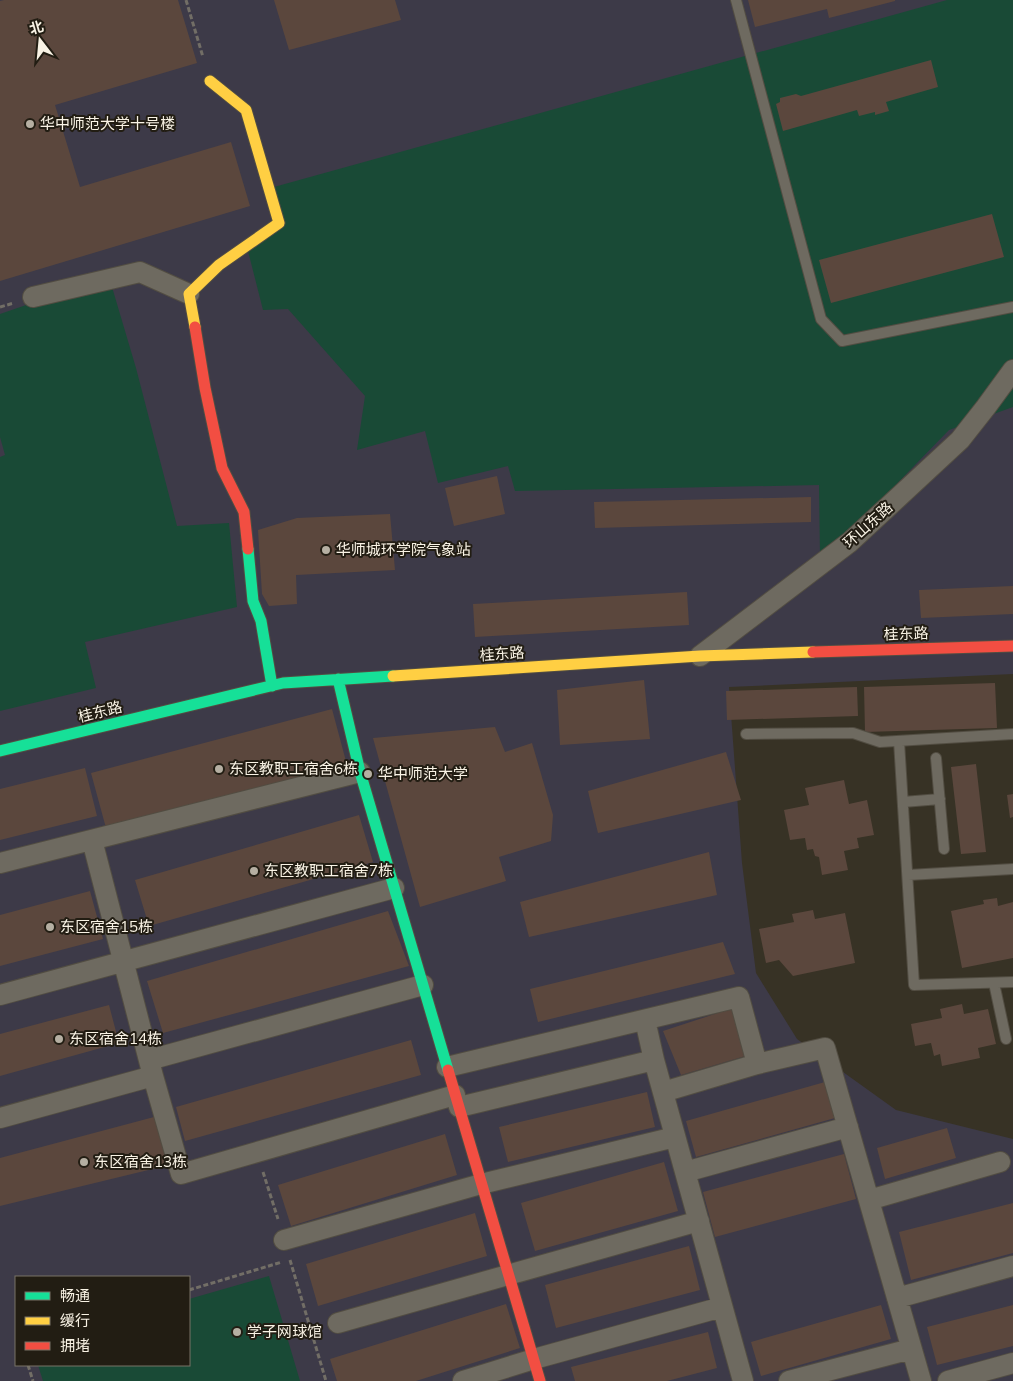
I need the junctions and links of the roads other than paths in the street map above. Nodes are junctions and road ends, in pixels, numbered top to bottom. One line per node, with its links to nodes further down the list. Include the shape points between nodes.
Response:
1 (736, 0): 5 (lane, via 821,318 842,340)
2 (210, 81): 3 (street, via 246,110 279,223 219,265)
3 (189, 294): 4 (street, via 140,272); 10 (street, via 204,388 222,468 244,512 252,601 261,621)
4 (33, 297)
5 (1013, 307)
6 (1013, 370): 8 (street, 环山东路, via 960,440 850,542)
7 (1013, 646): 8 (street, 桂东路)
8 (700, 656): 9 (street, 桂东路)
9 (338, 679): 10 (street, 桂东路); 16 (street)
10 (272, 686): 14 (street, 桂东路)
11 (746, 734): 13 (lane, via 853,733 880,742)
12 (1013, 734): 13 (lane)
13 (899, 741): 18 (lane)
14 (0, 751)
15 (936, 758): 17 (lane)
16 (360, 772): 19 (street); 24 (street)
17 (940, 799): 18 (lane); 20 (lane)
18 (903, 802): 23 (lane)
19 (92, 840): 21 (street); 25 (street)
20 (944, 849)
21 (0, 863)
22 (1013, 869): 23 (lane)
23 (908, 875): 26 (lane, via 914,985)
24 (394, 888): 25 (street); 28 (street)
25 (124, 962): 29 (street); 34 (street)
26 (994, 982): 27 (lane); 31 (lane)
27 (1013, 982)
28 (423, 985): 34 (street); 35 (street)
29 (0, 996)
30 (645, 1020): 32 (street); 33 (street, via 739,997); 35 (street)
31 (1006, 1039)
32 (654, 1060): 36 (street); 37 (street)
33 (757, 1064): 36 (street); 39 (street, via 826,1048)
34 (151, 1068): 37 (street, via 181,1174); 38 (street)
35 (447, 1068): 37 (street)
36 (663, 1092): 40 (street)
37 (457, 1101): 43 (street)
38 (0, 1118)
39 (848, 1127): 42 (street); 44 (street)
40 (675, 1137): 42 (street); 43 (street)
41 (1000, 1162): 44 (street)
42 (685, 1172): 45 (street)
43 (481, 1184): 46 (street); 48 (street)
44 (869, 1200): 49 (street)
45 (699, 1221): 48 (street); 50 (street)
46 (284, 1240)
47 (1013, 1266): 49 (street)
48 (508, 1274): 51 (street); 53 (street)
49 (897, 1298): 52 (street)
50 (722, 1307): 53 (street); 57 (street)
51 (338, 1323)
52 (911, 1349): 58 (street); 59 (street)
53 (534, 1359): 55 (street); 56 (street)
54 (1013, 1363): 60 (street)
55 (463, 1381)
56 (540, 1381)
57 (743, 1381)
58 (789, 1381)
59 (920, 1381)
60 (948, 1381)

